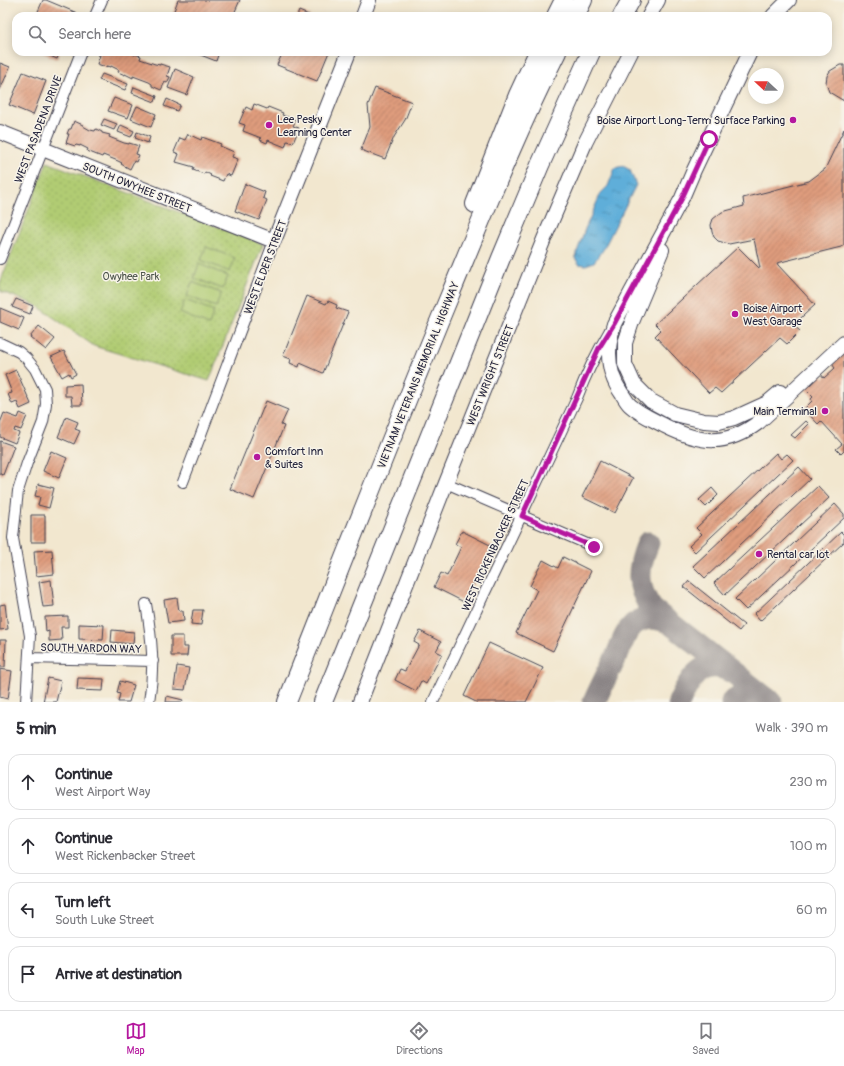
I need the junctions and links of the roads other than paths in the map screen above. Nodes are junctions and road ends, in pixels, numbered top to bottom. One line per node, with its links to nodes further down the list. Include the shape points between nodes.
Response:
1 (102, 0): 9 (street)
2 (369, 0): 10 (street)
3 (564, 0): 11 (highway)
4 (583, 0): 12 (highway)
5 (617, 0): 13 (highway)
6 (631, 0): 14 (highway)
7 (658, 0): 15 (street)
8 (789, 0): 16 (street)
9 (98, 12)
10 (364, 12)
11 (558, 12)
12 (577, 12)
13 (611, 12)
14 (624, 12)
15 (651, 12)
16 (777, 12)
17 (79, 56): 26 (street, WEST PASADENA DRIVE)
18 (347, 56): 28 (street, WEST ELDER STREET)
19 (536, 56): 33 (highway, via 518,95 471,215)
20 (555, 56): 33 (highway, VIETNAM VETERANS MEMORIAL HIGHWAY, via 494,190)
21 (589, 56): 30 (highway)
22 (602, 56): 30 (highway)
23 (629, 56): 37 (street, WEST WRIGHT STREET, via 585,143)
24 (748, 56): 27 (street)
25 (0, 132): 26 (street, SOUTH OWYHEE STREET)
26 (43, 150): 28 (street, SOUTH OWYHEE STREET); 29 (street, WEST PASADENA DRIVE)
27 (682, 198): 31 (street); 32 (street, via 625,343 625,364 631,378 651,400 675,414 704,421 719,422 734,418 767,403)
28 (274, 241): 36 (street, WEST ELDER STREET)
29 (0, 258)
30 (500, 258): 46 (highway)
31 (614, 324): 35 (street, via 608,351 610,371 617,387 630,405 679,433 706,440 736,437 749,430); 38 (street, WEST RICKENBACKER STREET, via 599,348)
32 (844, 334)
33 (431, 342): 45 (highway, VIETNAM VETERANS MEMORIAL HIGHWAY)
34 (0, 343): 41 (street, via 19,352 35,369 44,389 46,404 43,422 18,491 13,538 30,636)
35 (844, 343)
36 (183, 482)
37 (446, 483): 38 (street); 47 (street, WEST WRIGHT STREET)
38 (522, 516): 39 (street); 48 (street, WEST RICKENBACKER STREET)
39 (594, 547)
40 (146, 604): 42 (street, via 152,636)
41 (29, 658): 42 (street, SOUTH VARDON WAY); 43 (street)
42 (153, 661): 44 (street)
43 (26, 702)
44 (148, 702)
45 (287, 702)
46 (323, 702)
47 (360, 702)
48 (433, 702)

